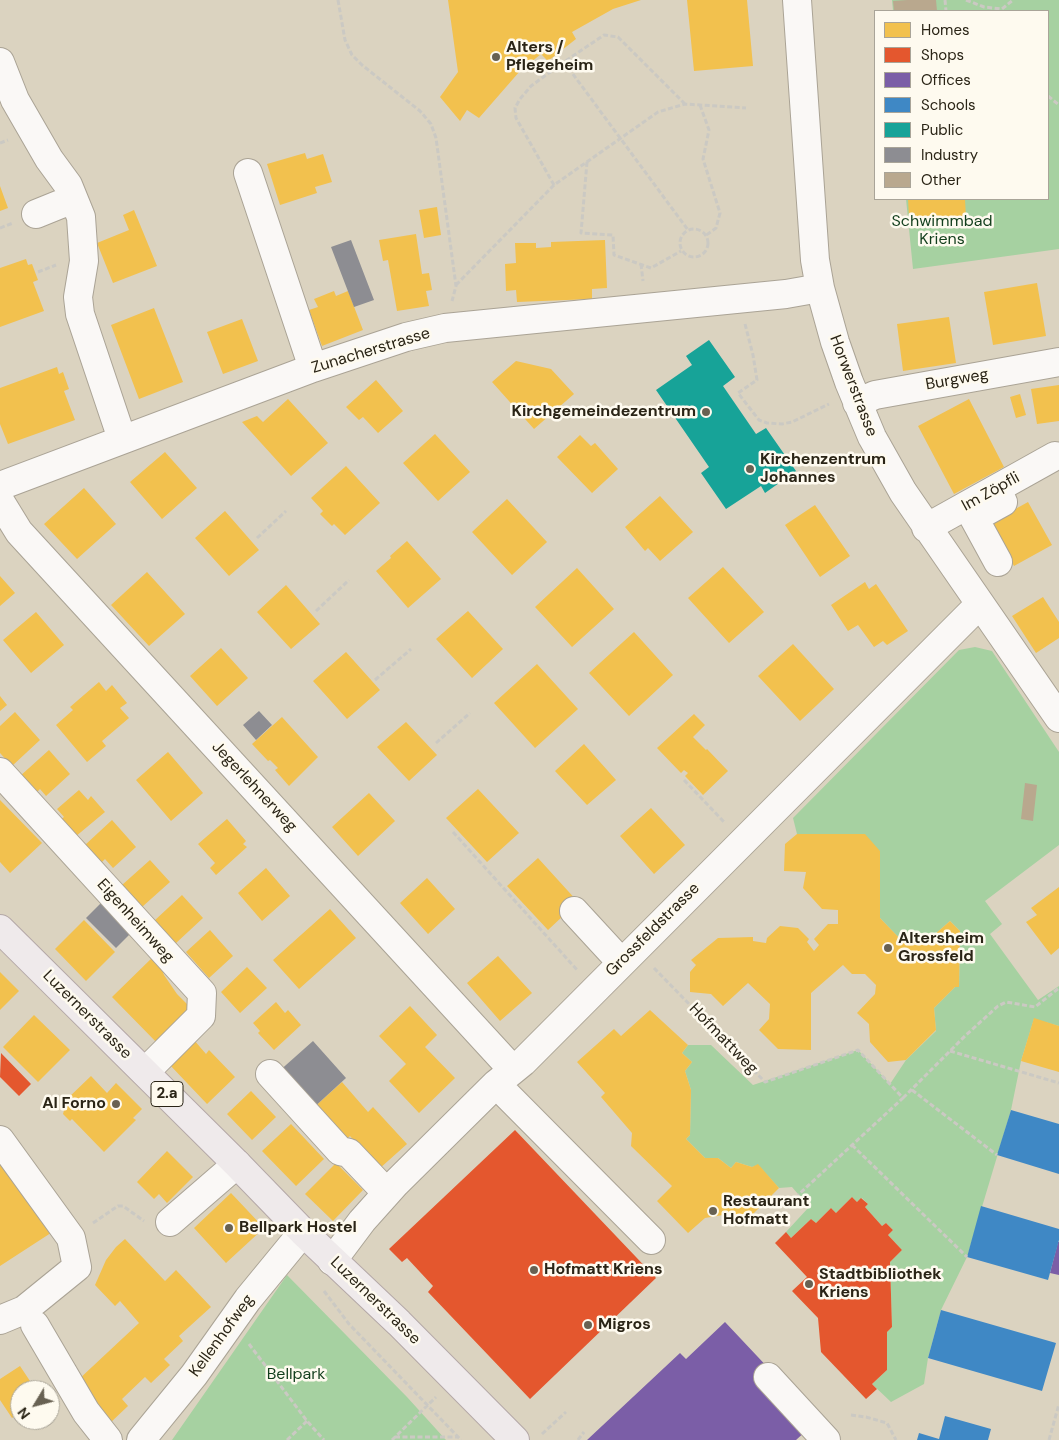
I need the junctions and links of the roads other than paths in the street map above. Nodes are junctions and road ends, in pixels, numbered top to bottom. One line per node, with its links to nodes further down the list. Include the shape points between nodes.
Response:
1 (797, 0): 7 (street, Horwerstrasse, via 812,220)
2 (0, 62): 3 (street)
3 (10, 112): 5 (street, via 68,185)
4 (248, 173): 9 (street)
5 (73, 199): 6 (street); 11 (street, via 81,217 84,261 78,296 80,314)
6 (36, 214)
7 (820, 288): 9 (street, Zunacherstrasse, via 445,328 406,337); 10 (street, Horwerstrasse)
8 (1059, 362): 10 (street, Burgweg, via 875,395)
9 (313, 368): 11 (street, Zunacherstrasse)
10 (857, 403): 16 (street, Horwerstrasse, via 872,437)
11 (122, 439): 13 (street, Zunacherstrasse)
12 (1055, 456): 16 (street, Im Zöpfli)
13 (0, 486)
14 (1013, 497): 17 (street, via 974,518)
15 (0, 501): 28 (street, Jegerlehnerweg, via 19,532)
16 (926, 528): 18 (street, Horwerstrasse)
17 (983, 534): 18 (street); 19 (street)
18 (947, 557): 20 (street, Horwerstrasse)
19 (998, 562)
20 (980, 604): 21 (street, Horwerstrasse); 25 (street, Grossfeldstrasse)
21 (1059, 718)
22 (0, 772): 26 (street, Eigenheimweg, via 202,993 201,1016)
23 (574, 911): 25 (street)
24 (0, 929): 26 (main road, Luzernerstrasse / 2.a)
25 (621, 962): 28 (street, Grossfeldstrasse)
26 (145, 1072): 30 (main road, Luzernerstrasse / 2.a)
27 (270, 1074): 31 (street, via 340,1151 349,1153)
28 (504, 1077): 31 (street, Grossfeldstrasse); 34 (street, Jegerlehnerweg)
29 (0, 1140): 36 (street, via 71,1238 77,1267 24,1310)
30 (237, 1164): 32 (street); 33 (main road, Luzernerstrasse / 2.a)
31 (387, 1193): 35 (street, Grossfeldstrasse)
32 (170, 1222)
33 (303, 1232): 35 (main road, Luzernerstrasse / 2.a); 40 (street, Kellenhofweg)
34 (651, 1240)
35 (332, 1261): 41 (main road, Luzernerstrasse / 2.a, via 394,1318)
36 (0, 1320)
37 (35, 1325): 39 (street, via 86,1412)
38 (768, 1377): 42 (street)
39 (108, 1440)
40 (141, 1440)
41 (515, 1440)
42 (826, 1440)

